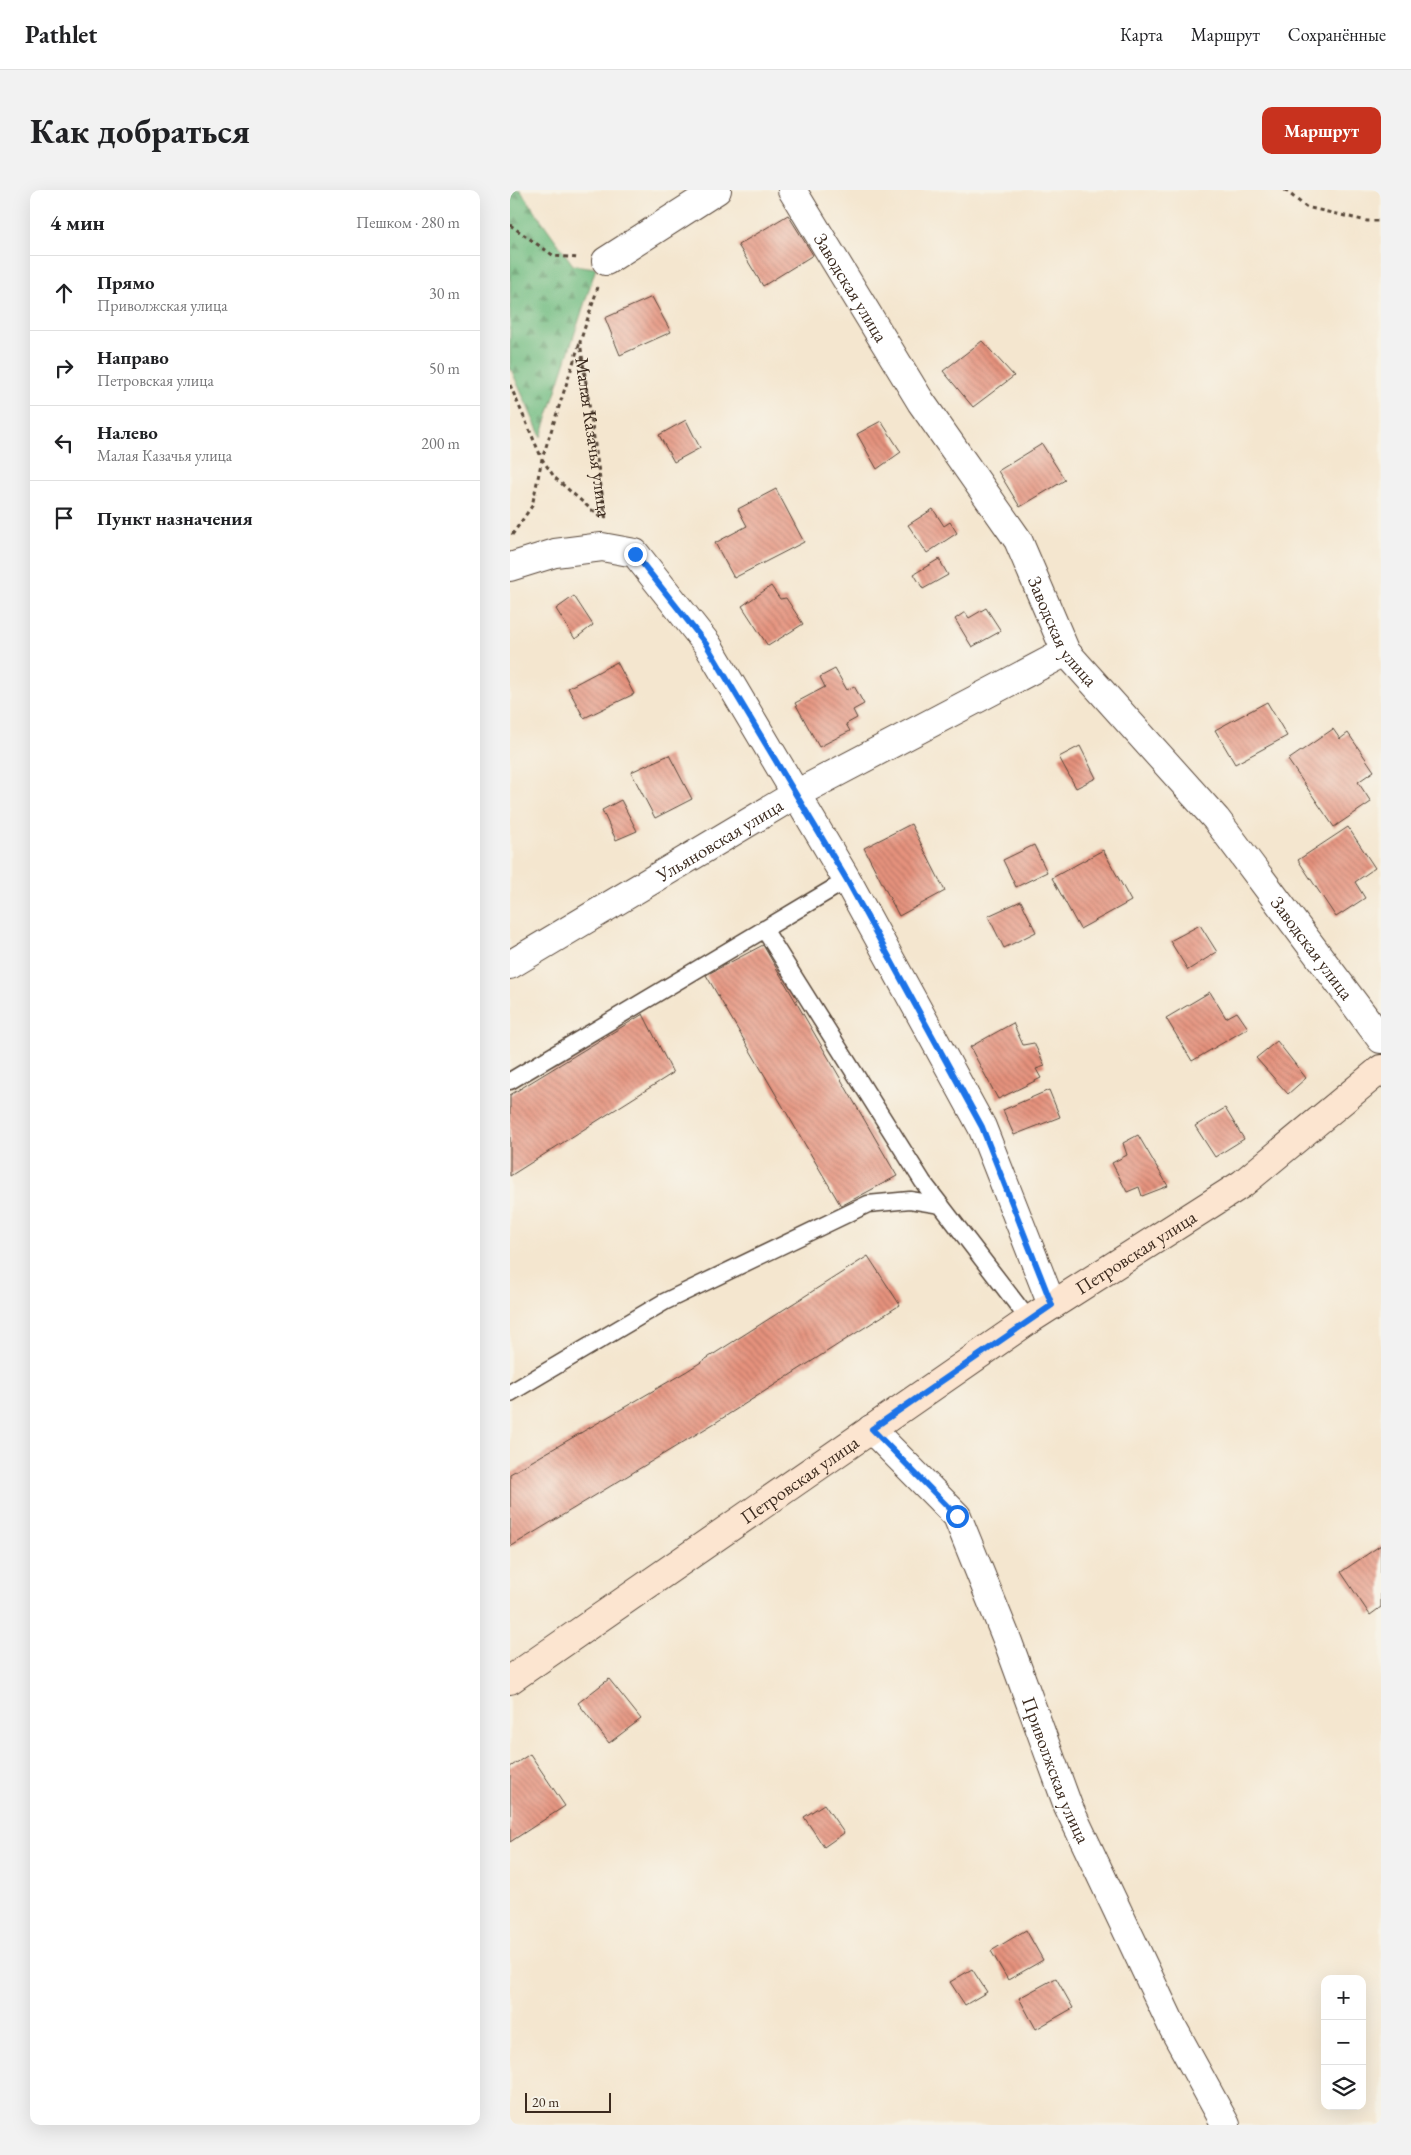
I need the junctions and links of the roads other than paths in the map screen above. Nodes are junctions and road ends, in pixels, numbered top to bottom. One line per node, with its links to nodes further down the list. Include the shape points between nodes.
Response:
1 (718, 190): 3 (street)
2 (792, 190): 5 (street, Заводская улица, via 921,402 1018,540)
3 (606, 261)
4 (510, 567): 6 (street, via 555,553 602,547 635,554 706,644)
5 (1066, 652): 6 (street, Ульяновская улица); 10 (street, Заводская улица, via 1216,819)
6 (796, 794): 7 (street); 9 (street, Ульяновская улица)
7 (847, 880): 8 (lane); 14 (street, via 982,1127)
8 (764, 929): 12 (lane); 13 (lane, via 923,1182)
9 (510, 965)
10 (1381, 1039)
11 (1381, 1069): 14 (street, Петровская улица, via 1242,1184)
12 (510, 1081)
13 (941, 1205): 15 (lane); 16 (lane, via 910,1200 868,1204 664,1302)
14 (1052, 1305): 15 (street, Петровская улица)
15 (1029, 1320): 17 (street, Петровская улица)
16 (510, 1393)
17 (872, 1429): 18 (street, Петровская улица); 19 (street, Приволжская улица, via 957,1516 1008,1642 1068,1806 1173,2028)
18 (510, 1680)
19 (1226, 2125)

